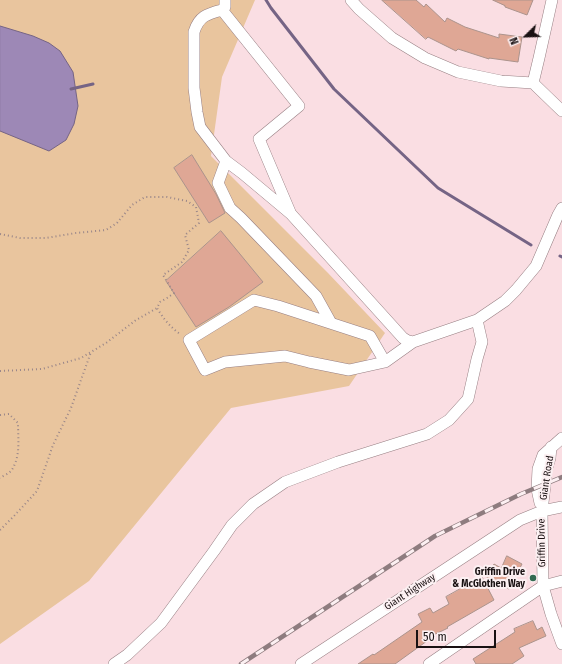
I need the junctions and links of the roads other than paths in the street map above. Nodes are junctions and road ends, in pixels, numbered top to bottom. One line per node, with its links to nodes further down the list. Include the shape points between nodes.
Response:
1 (351, 0): 4 (street, via 392,38 425,58 458,72 501,81)
2 (552, 0): 4 (street)
3 (224, 5): 6 (street, via 204,16 194,32 194,88 200,127); 8 (street, via 299,106 259,138)
4 (533, 83): 5 (street)
5 (562, 111)
6 (226, 161): 8 (street); 10 (street, via 218,183 230,208 316,296)
7 (562, 208): 9 (street, via 536,266 505,301)
8 (291, 214): 11 (street, via 403,338)
9 (477, 320): 11 (street); 19 (street, via 482,342 468,399 449,420 427,434 285,482 253,504 232,525 161,623)
10 (330, 323): 12 (street, via 370,336); 12 (street, via 254,300 189,340 205,370 225,362 285,356 349,370)
11 (413, 342): 12 (street)
12 (385, 362)
13 (562, 438): 15 (street, Giant Road, via 543,455 538,469 537,489)
14 (562, 507): 15 (street, Giant Highway)
15 (542, 511): 17 (street, Griffin Drive); 20 (street, Giant Highway, via 520,520)
16 (562, 581): 17 (street)
17 (543, 586): 18 (street, Griffin Drive); 21 (street)
18 (562, 644)
19 (114, 664)
20 (300, 664)
21 (429, 664)

